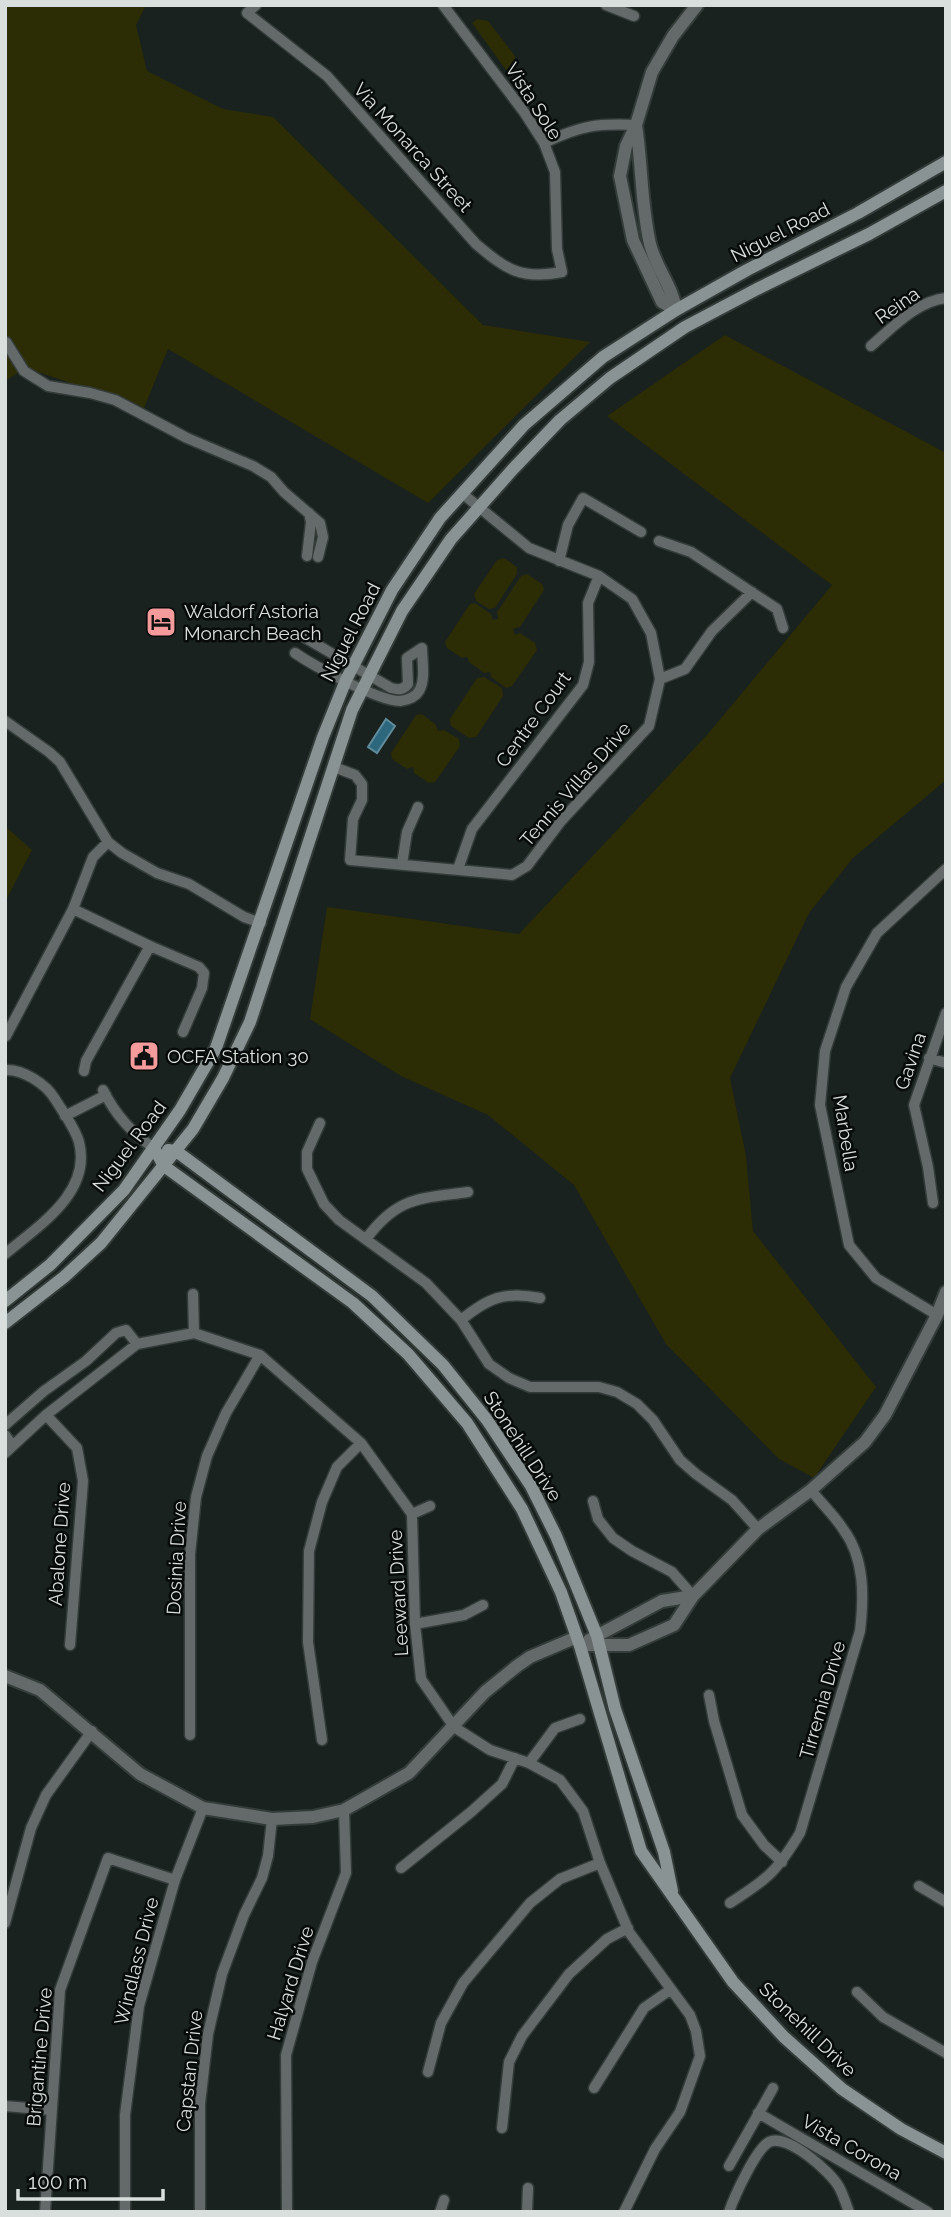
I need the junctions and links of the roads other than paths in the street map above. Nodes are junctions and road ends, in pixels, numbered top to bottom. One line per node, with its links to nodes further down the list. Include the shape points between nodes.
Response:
1 (256, 5): 12 (street, Via Monarca Street, via 247,13 327,76 476,244 517,272 538,277)
2 (443, 5): 7 (street, Vista Sole)
3 (606, 5): 5 (street)
4 (697, 5): 6 (street, via 652,72)
5 (634, 16)
6 (636, 125): 7 (street, via 603,123 573,129); 10 (street); 11 (street, via 620,176)
7 (544, 143): 12 (street, Vista Sole, via 555,172)
8 (946, 162): 14 (main road, Niguel Road)
9 (946, 191): 15 (main road, Niguel Road)
10 (643, 211): 11 (street); 14 (street, via 651,248)
11 (627, 215): 14 (street, via 653,287 662,302)
12 (562, 272)
13 (946, 298): 17 (street, Reina, via 930,302)
14 (676, 310): 15 (main road); 18 (main road, Niguel Road, via 603,357 556,396)
15 (685, 327): 19 (main road, Niguel Road, via 610,378 560,420)
16 (6, 342): 22 (street, via 24,371 48,386 115,400 271,477 309,513)
17 (871, 346)
18 (463, 494): 19 (street, Tennis Villas Drive); 29 (main road, Niguel Road, via 440,518 392,590)
19 (478, 507): 23 (street, Tennis Villas Drive, via 528,548); 30 (main road, Niguel Road, via 402,611)
20 (641, 532): 23 (street, via 583,498 568,525)
21 (659, 541): 25 (street, via 691,552)
22 (312, 557)
23 (559, 561): 24 (street, Tennis Villas Drive)
24 (599, 576): 31 (street, Tennis Villas Drive, via 632,599 651,633); 39 (street, Centre Court, via 588,603 589,662 583,685 472,829)
25 (752, 592): 26 (street, via 777,609); 31 (street, via 712,631 685,669)
26 (783, 628)
27 (302, 636): 29 (street)
28 (295, 653): 32 (street)
29 (352, 666): 30 (street); 32 (main road, Niguel Road)
30 (369, 675): 33 (main road, Niguel Road); 33 (street, via 391,688 404,688 409,678 407,658 422,648 422,683 416,695 391,700)
31 (660, 679): 39 (street, Tennis Villas Drive, via 649,726 561,821 527,866 512,875)
32 (346, 680): 33 (street); 42 (main road, Niguel Road)
33 (363, 688): 35 (main road, Niguel Road)
34 (5, 721): 37 (street, via 60,762)
35 (334, 767): 38 (street, Tennis Villas Drive, via 355,775 362,784 350,860); 54 (main road, Niguel Road, via 250,1022 223,1078)
36 (418, 807): 38 (street, via 407,832)
37 (108, 842): 41 (street, via 93,857); 42 (street, via 143,867 189,884)
38 (402, 864): 39 (street, Tennis Villas Drive)
39 (458, 869)
40 (946, 869): 64 (street, Marbella, via 877,933 846,987 825,1051 820,1105 849,1245 876,1278)
41 (73, 909): 43 (street); 46 (street)
42 (261, 923): 53 (main road, Niguel Road, via 216,1048)
43 (150, 946): 45 (street, via 204,973); 50 (street)
44 (946, 1013): 47 (street, Gavina)
45 (183, 1032)
46 (6, 1036)
47 (929, 1058): 48 (street); 57 (street, Gavina, via 914,1105)
48 (946, 1063)
49 (5, 1070): 51 (street, via 28,1075 52,1094)
50 (84, 1071)
51 (65, 1116): 53 (street, Stonehill Drive, via 104,1093 120,1118); 59 (street, via 79,1142 80,1167 74,1184 64,1204)
52 (320, 1123): 58 (street, via 307,1152 313,1185 339,1220)
53 (154, 1148): 54 (main road, Stonehill Drive); 55 (main road, Stonehill Drive); 63 (main road, Niguel Road, via 124,1190 84,1232)
54 (176, 1151): 55 (main road, Niguel Road); 83 (main road, Stonehill Drive, via 372,1296 443,1365 531,1486)
55 (164, 1166): 66 (main road, Niguel Road, via 100,1243); 84 (main road, Stonehill Drive, via 353,1303 408,1354 467,1423 522,1509 548,1560)
56 (468, 1192): 58 (street, via 401,1204 381,1219)
57 (933, 1203)
58 (366, 1239): 65 (street, via 426,1283)
59 (5, 1254)
60 (946, 1292): 64 (street)
61 (193, 1294): 67 (street)
62 (540, 1298): 65 (street, via 500,1296 481,1303)
63 (5, 1301)
64 (937, 1315): 75 (street, via 885,1415 865,1442)
65 (461, 1320): 79 (street, via 489,1364 509,1378 530,1387 599,1387 637,1404 680,1460 733,1500)
66 (5, 1323)
67 (194, 1333): 68 (street); 69 (street, Leeward Drive)
68 (137, 1344): 70 (street); 71 (street, via 126,1330 116,1333)
69 (260, 1355): 73 (street, Leeward Drive); 91 (street, Dosinia Drive, via 226,1413 196,1497 190,1554)
70 (46, 1415): 74 (street); 85 (street, Abalone Drive, via 76,1448 83,1481)
71 (5, 1425)
72 (5, 1435): 74 (street)
73 (361, 1443): 78 (street, Leeward Drive); 92 (street, via 337,1468 321,1502 309,1551 308,1642)
74 (8, 1449)
75 (811, 1490): 79 (street); 98 (street, Tirremia Drive, via 845,1531 860,1568 864,1600 860,1631 809,1805 800,1833)
76 (593, 1501): 80 (street, via 598,1519 613,1538 672,1572)
77 (430, 1506): 78 (street)
78 (412, 1514): 82 (street, Leeward Drive)
79 (758, 1529): 80 (street)
80 (693, 1596): 83 (street, via 662,1601); 83 (street, via 674,1625 629,1645)
81 (483, 1605): 82 (street, via 464,1615)
82 (415, 1624): 89 (street, Leeward Drive, via 421,1679)
83 (598, 1640): 84 (street); 103 (main road, Stonehill Drive, via 615,1709 664,1852)
84 (579, 1642): 89 (street, via 517,1666 485,1692); 103 (main road, Stonehill Drive, via 642,1851)
85 (70, 1645)
86 (5, 1676): 90 (street, via 40,1690)
87 (709, 1695): 98 (street, via 742,1815)
88 (580, 1719): 94 (street, via 555,1727)
89 (454, 1727): 93 (street, Leeward Drive, via 491,1750); 96 (street, via 408,1773)
90 (92, 1731): 95 (street, via 140,1774); 106 (street, via 46,1795 31,1828)
91 (190, 1735)
92 (322, 1740)
93 (515, 1758): 94 (street, Leeward Drive); 100 (street, via 502,1784)
94 (529, 1763): 99 (street, Leeward Drive, via 559,1780 583,1811)
95 (203, 1808): 97 (street); 101 (street, Windlass Drive)
96 (344, 1810): 97 (street); 127 (street, Halyard Drive, via 346,1873 312,1962 286,2055)
97 (272, 1819): 126 (street, Capstan Drive, via 268,1856 222,1974 208,2034 200,2104)
98 (782, 1862): 105 (street, Tirremia Drive, via 766,1880)
99 (600, 1863): 107 (street, Leeward Drive); 111 (street, via 560,1879 530,1903 464,1983 440,2023)
100 (401, 1868)
101 (176, 1880): 115 (street, Brigantine Drive, via 108,1858 60,1990); 125 (street, Windlass Drive, via 139,2006 125,2115)
102 (919, 1886): 104 (street)
103 (674, 1899): 120 (main road, Stonehill Drive, via 733,1982 784,2038 842,2090)
104 (946, 1902)
105 (730, 1903)
106 (5, 1923)
107 (628, 1928): 108 (street, Leeward Drive); 117 (street, via 607,1938 569,1974 522,2036 509,2062)
108 (670, 1990): 112 (street, via 644,2008); 130 (street, Leeward Drive, via 690,2015 700,2056 680,2112 655,2148)
109 (857, 1992): 110 (street, via 883,2017)
110 (946, 2053)
111 (428, 2072)
112 (594, 2088)
113 (773, 2088): 116 (street)
114 (5, 2106): 115 (street)
115 (51, 2110): 124 (street, Brigantine Drive)
116 (758, 2113): 118 (street, Vista Corona); 121 (street)
117 (502, 2128)
118 (800, 2137): 119 (street); 133 (street, Vista Corona)
119 (794, 2147): 131 (street, via 776,2140 767,2143); 132 (street, via 821,2165 839,2186)
120 (946, 2153)
121 (729, 2166)
122 (528, 2188): 129 (street)
123 (444, 2200): 128 (street)
124 (45, 2212)
125 (125, 2212)
126 (200, 2212)
127 (287, 2212)
128 (440, 2212)
129 (527, 2212)
130 (624, 2212)
131 (729, 2212)
132 (849, 2212)
133 (928, 2212)

